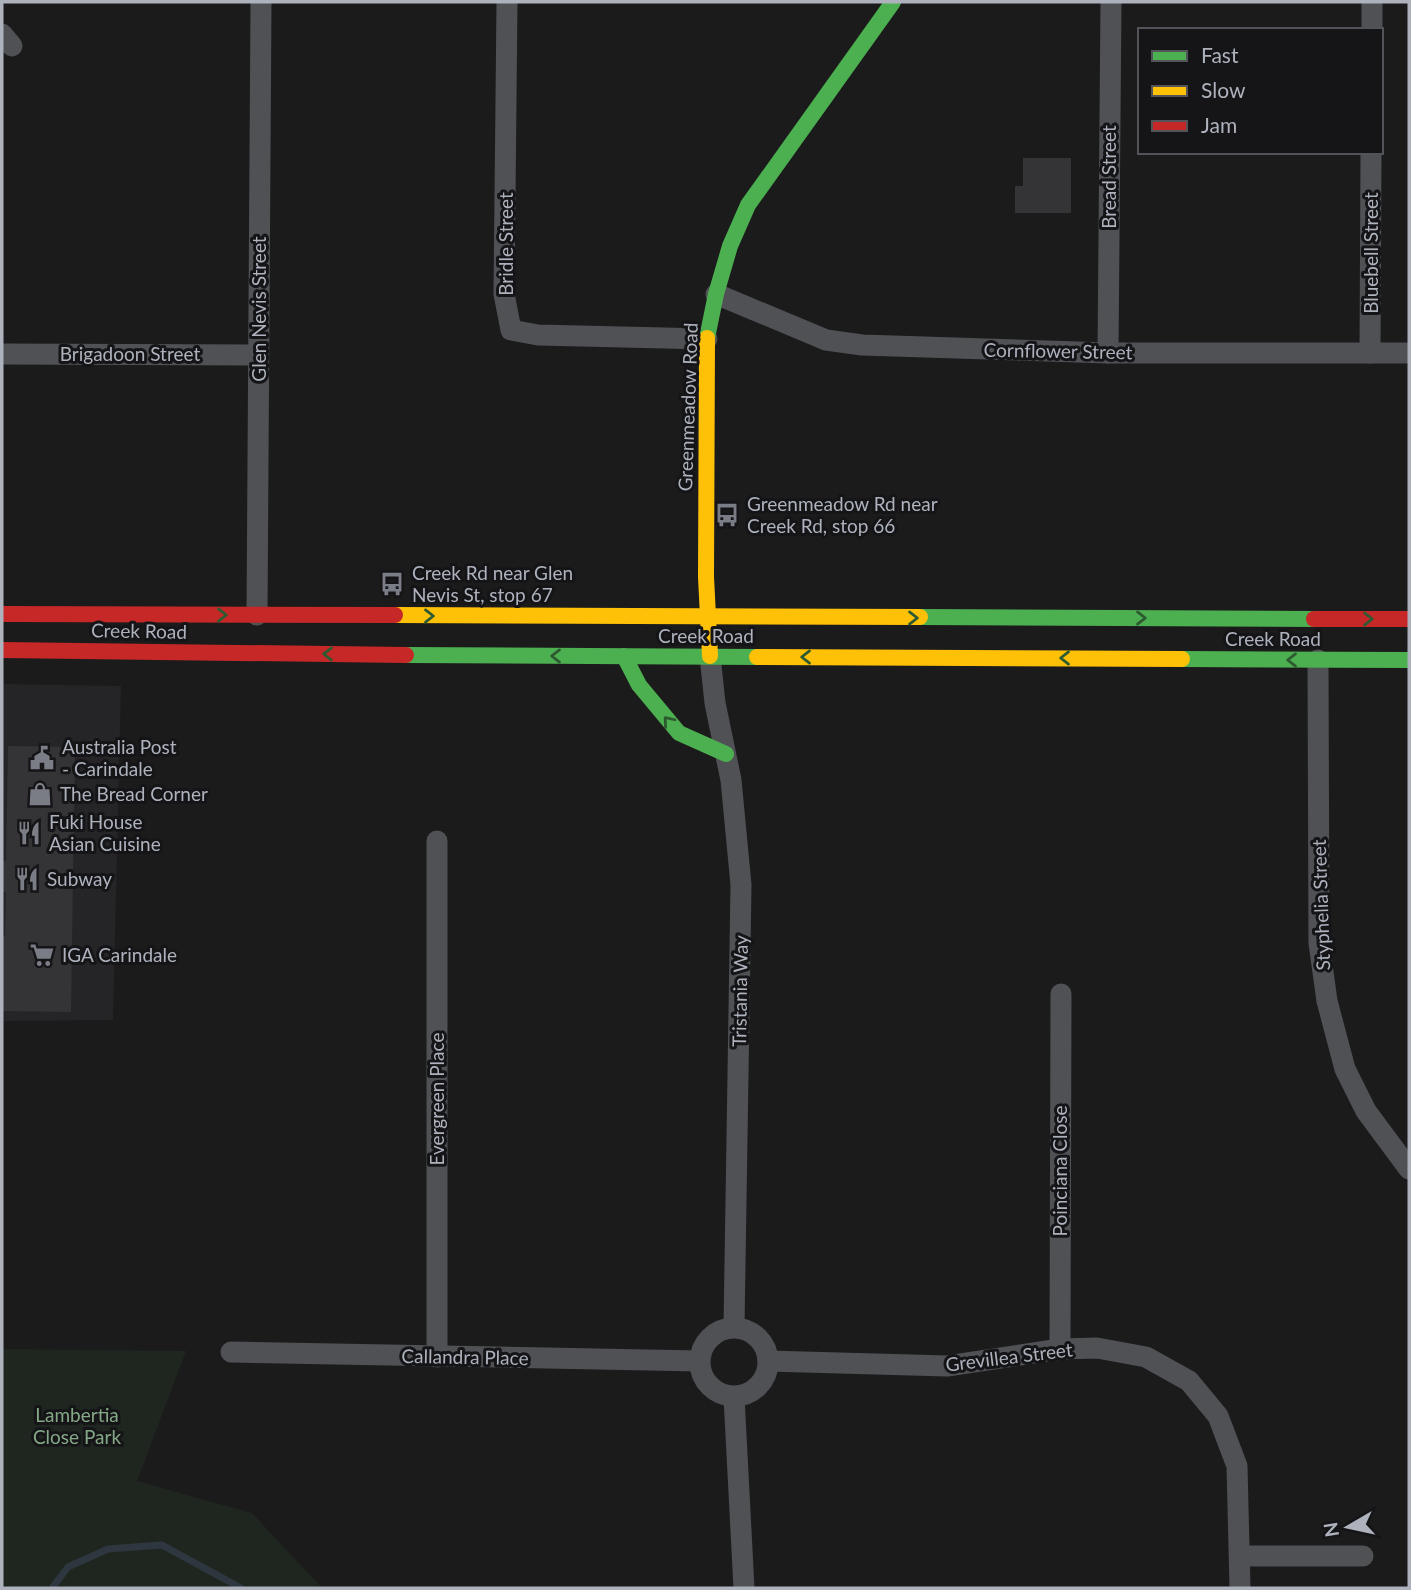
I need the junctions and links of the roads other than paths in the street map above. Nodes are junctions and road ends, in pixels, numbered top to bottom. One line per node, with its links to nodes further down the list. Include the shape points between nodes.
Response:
1 (261, 2): 14 (street, Glen Nevis Street)
2 (507, 2): 9 (street, Bridle Street, via 504,294 511,330 538,335)
3 (893, 2): 8 (main road, Greenmeadow Road, via 748,205)
4 (1111, 2): 10 (street, Bread Street)
5 (1372, 2): 6 (street)
6 (1372, 28)
7 (1371, 154): 11 (street, Bluebell Street)
8 (716, 294): 9 (main road, Greenmeadow Road); 10 (street, Cornflower Street, via 826,340 891,348)
9 (707, 339): 17 (main road, Greenmeadow Road)
10 (1108, 353): 11 (street, Cornflower Street)
11 (1370, 353): 12 (street, Cornflower Street)
12 (1409, 353)
13 (2, 354): 14 (street, Brigadoon Street)
14 (258, 355): 16 (street, Glen Nevis Street)
15 (2, 614): 16 (main road, Creek Road, one-way to 16)
16 (257, 615): 17 (main road, Creek Road, one-way to 17)
17 (706, 617): 18 (main road, Creek Road, one-way to 18); 21 (main road, Greenmeadow Road)
18 (1409, 619)
19 (2, 650): 20 (main road, Creek Road, one-way to 19)
20 (624, 656): 21 (main road, Creek Road); 24 (main road, one-way to 20, via 679,733 639,685)
21 (710, 656): 22 (main road, Creek Road, one-way to 21); 24 (street, Tristania Way)
22 (1318, 660): 23 (main road, Creek Road); 27 (street, Styphelia Street, via 1319,943 1327,1001 1345,1069 1366,1111)
23 (1409, 660)
24 (726, 754): 28 (street, Tristania Way, via 741,885)
25 (437, 841): 31 (street, Evergreen Place)
26 (1061, 994): 29 (street, Poinciana Close)
27 (1409, 1169)
28 (734, 1327): 32 (street, via 710,1337); 33 (street, via 758,1338)
29 (1060, 1349): 33 (street, Grevillea Street, via 947,1366); 35 (street, Grevillea Street, via 1097,1348 1146,1357 1189,1381 1218,1416 1237,1466)
30 (231, 1352): 31 (street, Callandra Place)
31 (438, 1357): 32 (street, Callandra Place)
32 (699, 1361): 34 (street, via 709,1386)
33 (768, 1361): 34 (street, via 758,1386)
34 (734, 1397): 37 (street)
35 (1241, 1556): 36 (street); 38 (street, Grevillea Street)
36 (1363, 1556)
37 (744, 1588)
38 (1240, 1588)

